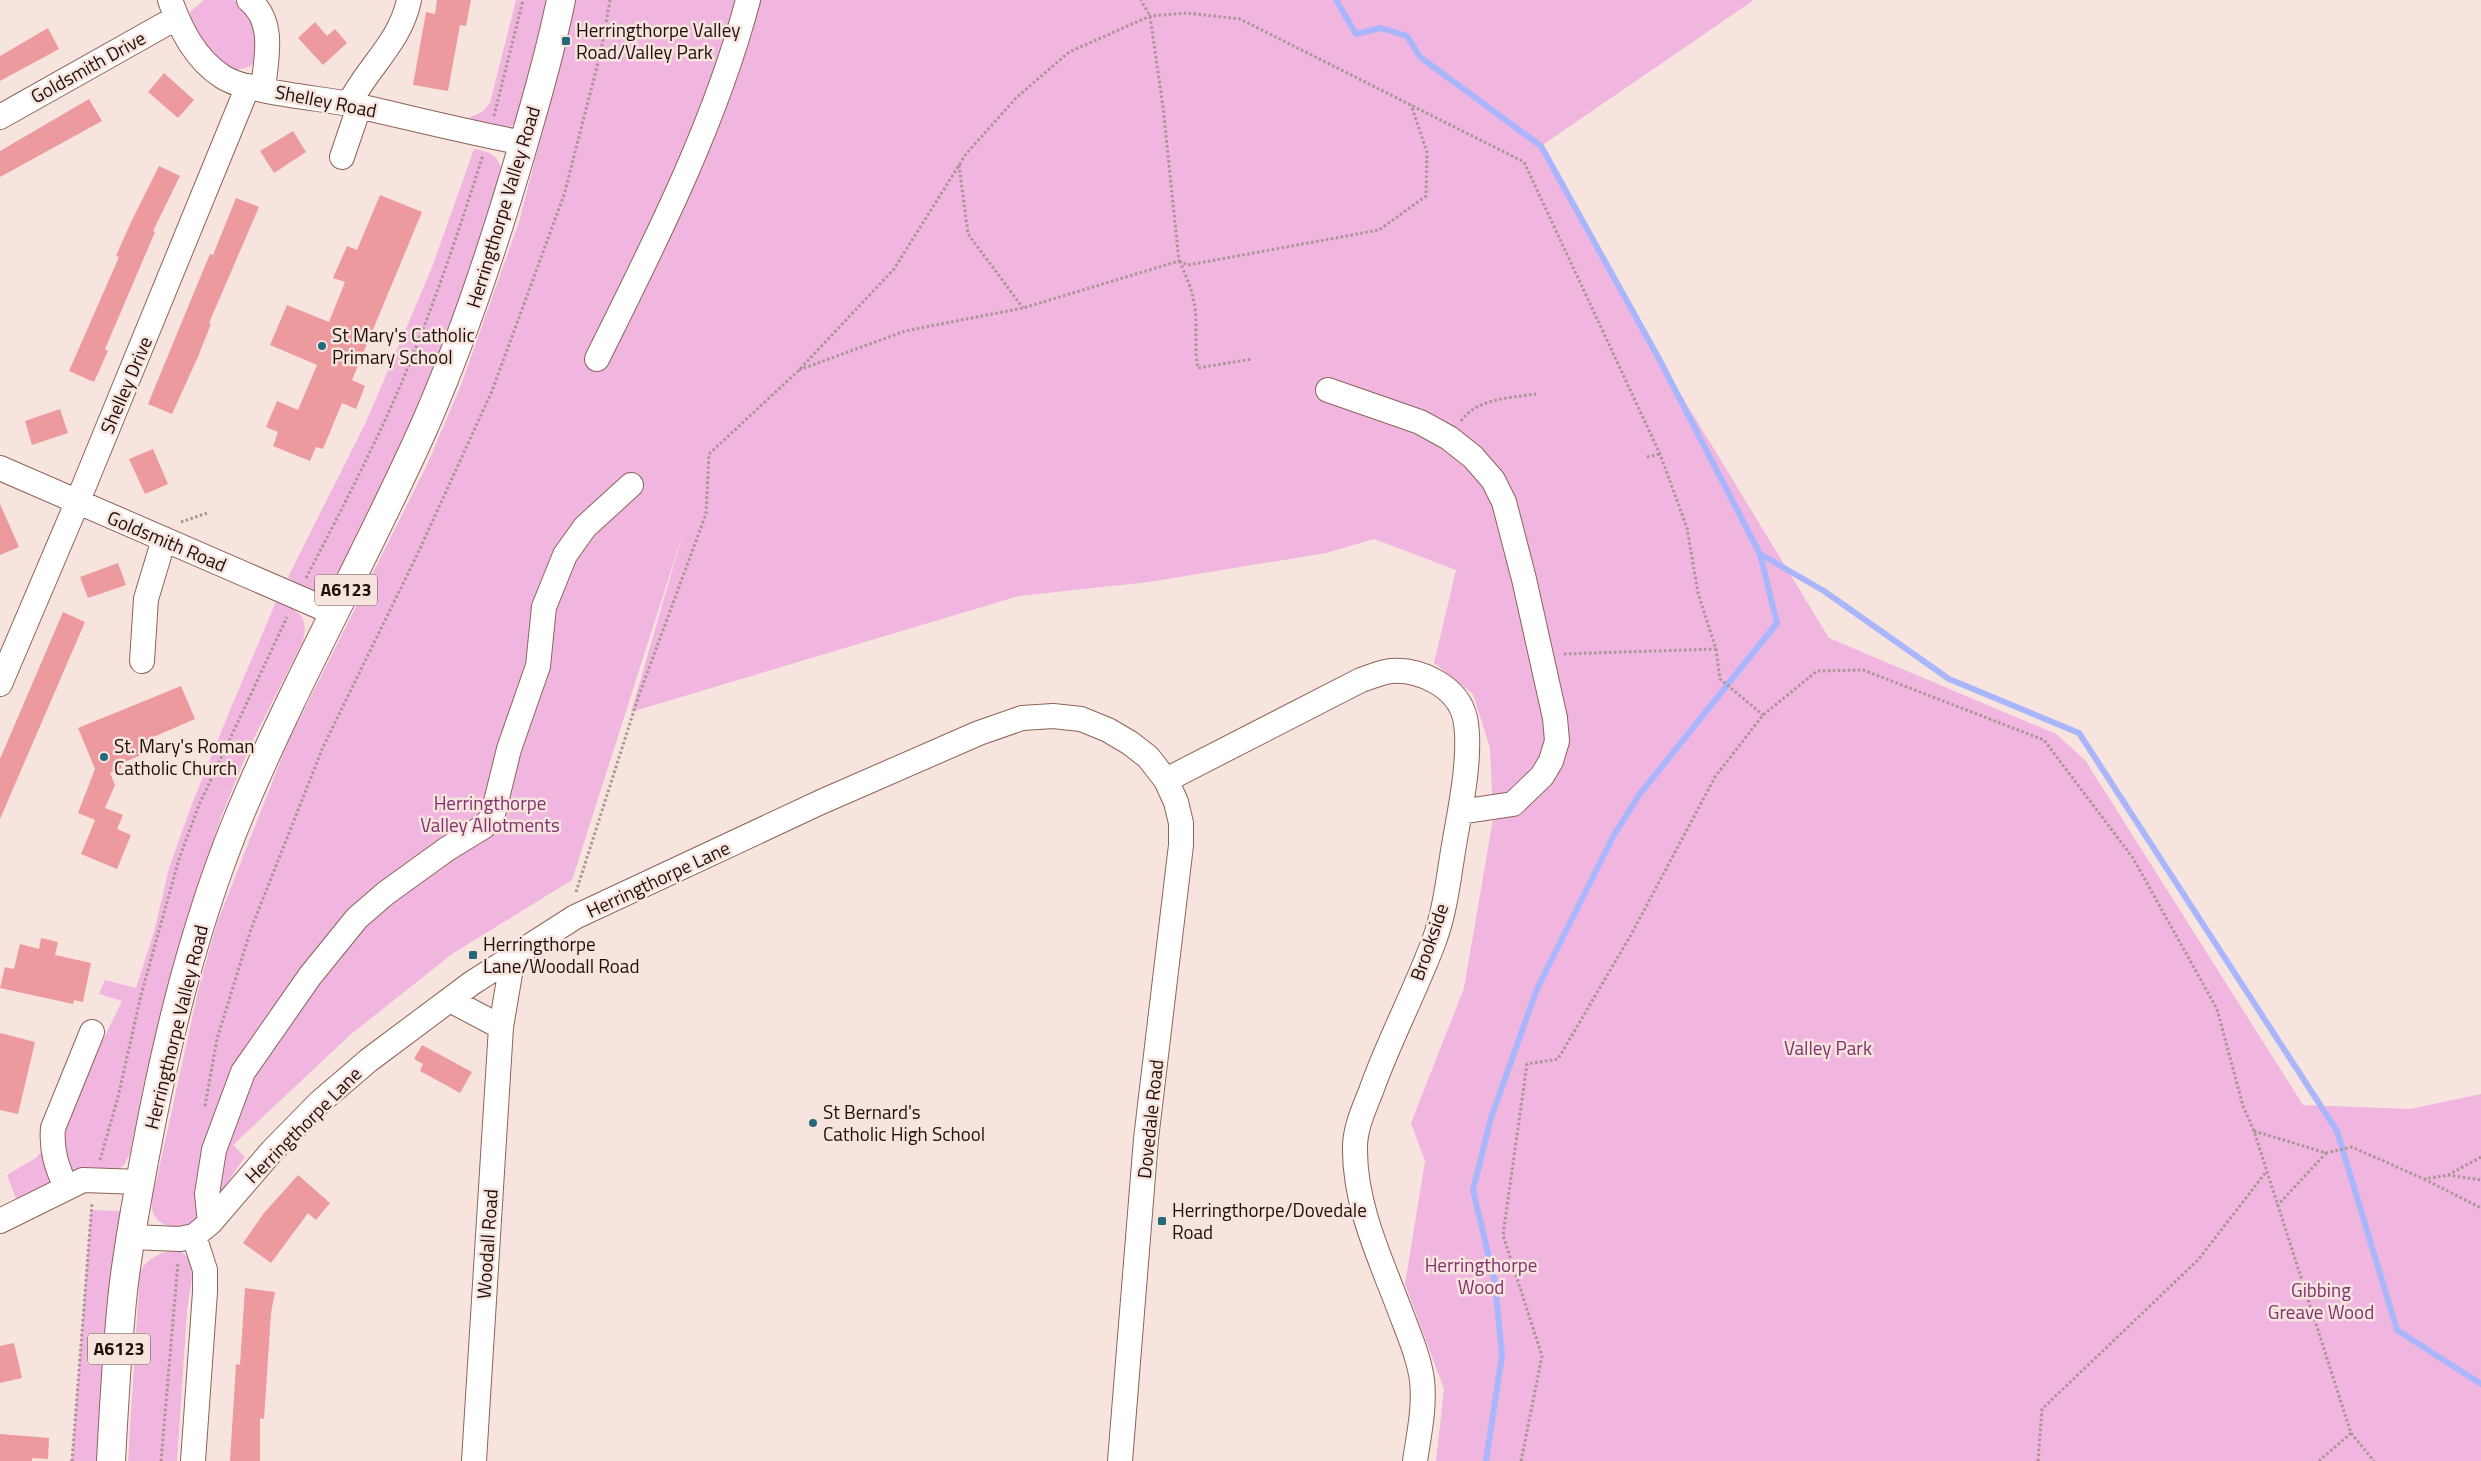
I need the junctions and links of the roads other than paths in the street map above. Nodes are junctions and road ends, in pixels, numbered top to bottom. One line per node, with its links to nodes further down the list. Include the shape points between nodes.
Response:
1 (249, 0): 6 (street, Shelley Drive, via 265,20 267,32)
2 (409, 0): 7 (street, via 400,30 358,86)
3 (561, 0): 9 (main road, Herringthorpe Valley Road / A6123)
4 (748, 0): 11 (street, via 732,52 683,178)
5 (173, 5): 6 (street, Shelley Road, via 206,65 225,78); 8 (street, Goldsmith Drive)
6 (256, 87): 7 (street, Shelley Road); 15 (street, Shelley Drive)
7 (354, 106): 9 (street, Shelley Road); 10 (street)
8 (0, 117)
9 (524, 143): 17 (main road, Herringthorpe Valley Road / A6123, via 503,218 455,353 391,498)
10 (342, 158)
11 (597, 359)
12 (1328, 390): 21 (street, via 1420,422 1449,438 1473,456 1493,480 1504,502 1541,654 1557,741 1542,776 1512,804)
13 (0, 468): 15 (street, Goldsmith Road)
14 (631, 485): 29 (street, via 585,527 565,555 544,607 538,666 509,749 492,818 484,827 386,893 357,918 310,976 243,1072 214,1150)
15 (77, 503): 16 (street, Goldsmith Road); 19 (street, Shelley Drive)
16 (164, 539): 17 (street, Goldsmith Road); 18 (street, via 146,599)
17 (334, 613): 26 (main road, Herringthorpe Valley Road / A6123, via 262,765 214,882 178,1000)
18 (142, 661)
19 (0, 684)
20 (1166, 780): 21 (street, Brookside, via 1361,680 1390,671 1416,672 1440,684 1456,698 1465,717 1467,741); 22 (street, Herringthorpe Lane, via 1148,757 1108,730 1081,719 1053,716 1022,718 821,802 575,917); 34 (street, Dovedale Road, via 1181,823 1181,845 1146,1139)
21 (1460, 812): 35 (street, Brookside, via 1434,940 1384,1056 1360,1120 1355,1145 1361,1202 1415,1350 1422,1378 1424,1398)
22 (513, 956): 23 (street, Herringthorpe Lane); 24 (street, Woodall Road)
23 (450, 1000): 24 (street); 29 (street, Herringthorpe Lane, via 369,1060 320,1102)
24 (501, 1027): 33 (street, Woodall Road)
25 (92, 1032): 27 (street, via 53,1128 51,1145)
26 (140, 1182): 27 (street, via 94,1179); 30 (main road, Herringthorpe Valley Road / A6123)
27 (66, 1188): 28 (street)
28 (0, 1221)
29 (195, 1233): 30 (street); 32 (street, via 205,1270 205,1292)
30 (130, 1237): 31 (main road, Herringthorpe Valley Road / A6123)
31 (111, 1461)
32 (193, 1461)
33 (474, 1461)
34 (1120, 1461)
35 (1415, 1461)

